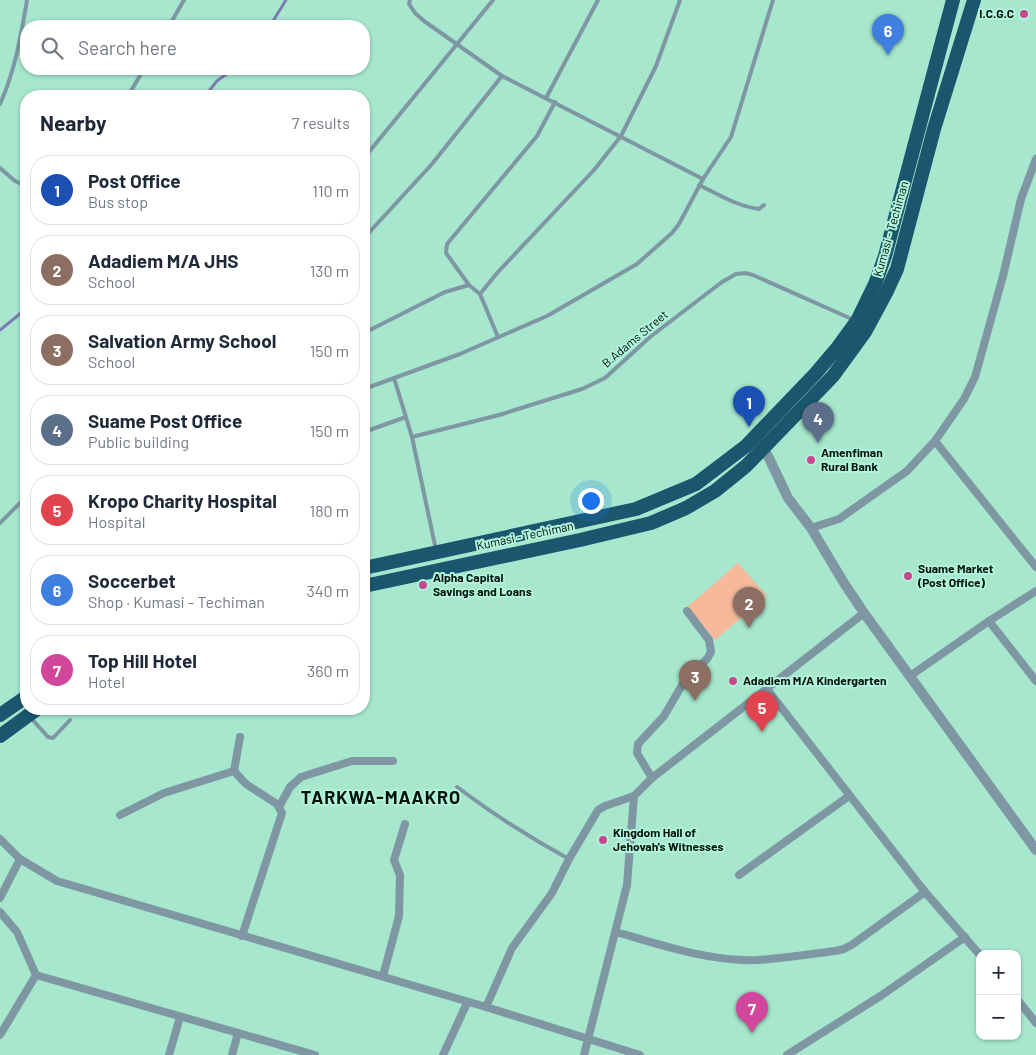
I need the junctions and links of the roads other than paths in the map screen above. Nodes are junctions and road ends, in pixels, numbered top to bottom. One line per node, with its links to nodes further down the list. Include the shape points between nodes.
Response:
1 (27, 0): 10 (lane)
2 (184, 0): 11 (lane)
3 (410, 0): 13 (lane, via 415,13)
4 (493, 0): 13 (lane)
5 (598, 0): 17 (lane)
6 (680, 0): 20 (lane, via 656,66)
7 (773, 0): 24 (lane, via 731,137)
8 (953, 0): 31 (highway, via 885,256)
9 (974, 0): 41 (highway, Kumasi - Techiman, via 934,129 897,269 886,294 865,332 833,376)
10 (24, 20)
11 (172, 20)
12 (20, 42): 19 (lane, via 10,82)
13 (456, 44): 15 (lane); 21 (lane)
14 (140, 75): 16 (lane)
15 (502, 76): 17 (lane); 28 (lane, via 432,164)
16 (132, 90)
17 (546, 98): 18 (lane)
18 (555, 102): 20 (lane); 29 (lane, via 537,136 447,244 446,252)
19 (0, 104)
20 (621, 136): 24 (lane); 30 (lane, via 588,177)
21 (370, 151)
22 (1036, 159): 40 (street, via 1021,199 975,378)
23 (0, 168): 25 (lane)
24 (703, 179): 26 (lane)
25 (20, 183)
26 (699, 185): 27 (lane, via 746,207 759,209); 33 (lane, via 672,233 637,264 547,316)
27 (764, 205)
28 (370, 231)
29 (469, 285): 30 (lane); 32 (lane, via 445,292)
30 (480, 294): 33 (lane)
31 (857, 321): 38 (lane, B.Adams Street, via 753,275 736,274 650,336 616,369 594,384 499,415); 39 (highway, via 816,373)
32 (370, 330)
33 (498, 337): 34 (lane)
34 (394, 378): 35 (lane); 36 (lane)
35 (370, 387)
36 (406, 417): 37 (lane); 38 (lane)
37 (370, 430)
38 (412, 437): 45 (lane)
39 (754, 437): 41 (street); 45 (highway, via 696,484 636,509)
40 (935, 441): 44 (street, via 907,471 839,519); 47 (street)
41 (763, 449): 44 (street, via 788,498); 48 (highway, Kumasi - Techiman, via 716,491 650,523)
42 (20, 503): 43 (lane)
43 (0, 523)
44 (811, 528): 51 (street)
45 (436, 552): 46 (highway)
46 (370, 567)
47 (1036, 567)
48 (370, 585)
49 (1036, 591): 52 (street)
50 (687, 611): 65 (street, via 709,640 711,652 685,680 664,716 638,744 637,753)
51 (864, 612): 53 (street); 55 (street)
52 (989, 621): 53 (street); 54 (street)
53 (910, 676): 73 (street)
54 (1036, 681)
55 (766, 688): 65 (street); 68 (street)
56 (20, 701): 57 (highway)
57 (0, 715)
58 (29, 715): 61 (highway)
59 (35, 715): 60 (lane, via 48,737 53,738)
60 (70, 720)
61 (0, 736)
62 (240, 737): 64 (street)
63 (393, 761): 69 (street, via 352,761 301,777 290,787)
64 (234, 771): 69 (street, via 246,784); 70 (street, via 164,793)
65 (652, 778): 67 (street)
66 (457, 787): 75 (lane, via 490,812)
67 (634, 796): 75 (street, via 601,807); 80 (street, via 627,886)
68 (849, 796): 76 (street); 77 (street)
69 (279, 807): 81 (street, via 282,813)
70 (120, 815)
71 (405, 824): 85 (street, via 394,860 400,876 399,916)
72 (0, 839): 74 (street)
73 (1036, 850)
74 (20, 859): 78 (street); 81 (street, via 57,881)
75 (569, 859): 88 (street, via 552,893 512,948)
76 (739, 875)
77 (925, 892): 80 (street, via 853,944 835,951 744,959 678,950); 82 (street)
78 (0, 898)
79 (0, 912): 84 (street, via 17,932)
80 (616, 932): 93 (street)
81 (242, 936): 85 (street)
82 (965, 937): 83 (street); 94 (street)
83 (976, 950)
84 (36, 976): 89 (street); 92 (street)
85 (383, 976): 86 (street)
86 (467, 1003): 88 (street); 98 (street)
87 (1021, 1004): 90 (street)
88 (486, 1007): 93 (street)
89 (180, 1017): 91 (street); 95 (street)
90 (1036, 1022)
91 (238, 1033): 96 (street); 97 (street)
92 (0, 1035)
93 (588, 1039): 99 (street); 100 (street)
94 (797, 1052): 101 (street)
95 (169, 1055)
96 (232, 1055)
97 (315, 1055)
98 (443, 1055)
99 (584, 1055)
100 (640, 1055)
101 (786, 1055)

